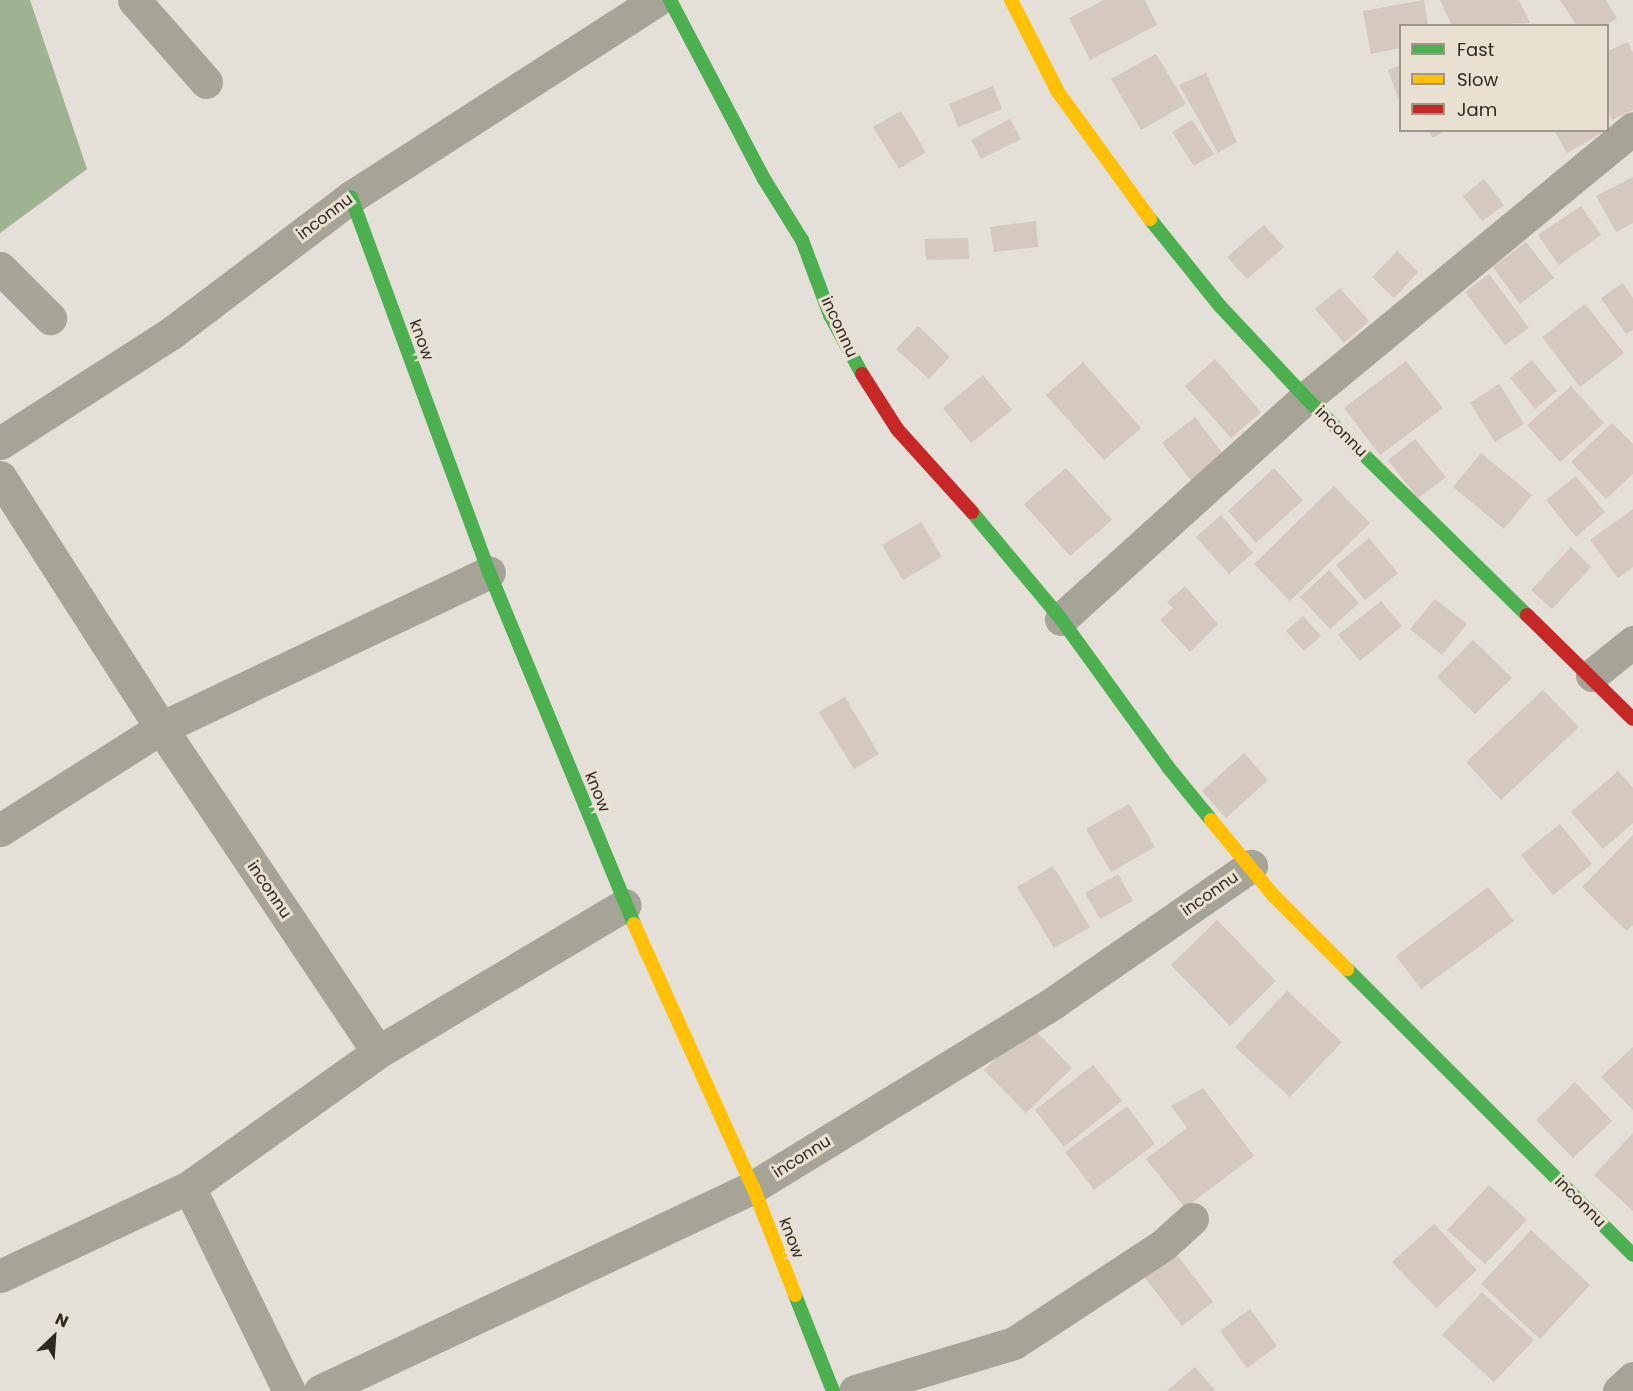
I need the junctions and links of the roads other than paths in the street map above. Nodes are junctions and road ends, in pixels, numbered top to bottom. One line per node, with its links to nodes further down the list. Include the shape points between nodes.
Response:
1 (134, 0): 5 (street)
2 (657, 0): 7 (street, inconnu)
3 (670, 0): 14 (street, inconnu, via 764,179 802,240 830,315 865,380 897,429)
4 (1011, 0): 10 (street, inconnu, via 1058,92 1113,173 1220,306)
5 (206, 82)
6 (1633, 128): 10 (street, inconnu)
7 (351, 197): 11 (street, inconnu, via 170,334); 13 (street, know)
8 (0, 268): 9 (street)
9 (50, 318)
10 (1306, 398): 14 (street, inconnu); 16 (street, inconnu)
11 (0, 443)
12 (0, 477): 18 (street, inconnu)
13 (489, 572): 18 (street); 21 (street, know)
14 (1061, 619): 20 (street, inconnu, via 1168,767)
15 (1633, 642): 16 (street)
16 (1592, 675): 17 (street, inconnu)
17 (1633, 719)
18 (161, 728): 19 (street); 22 (street, inconnu)
19 (0, 830)
20 (1251, 866): 23 (street, inconnu, via 1053,1003); 26 (street, inconnu, via 1274,895)
21 (625, 905): 22 (street); 23 (street, know)
22 (378, 1052): 24 (street)
23 (753, 1186): 30 (street, inconnu); 31 (street, know)
24 (189, 1187): 27 (street); 29 (street)
25 (1192, 1220): 32 (street, via 1162,1245 1014,1343)
26 (1633, 1255)
27 (0, 1276)
28 (1633, 1378): 33 (street)
29 (289, 1391)
30 (320, 1391)
31 (833, 1391)
32 (855, 1391)
33 (1619, 1391)

